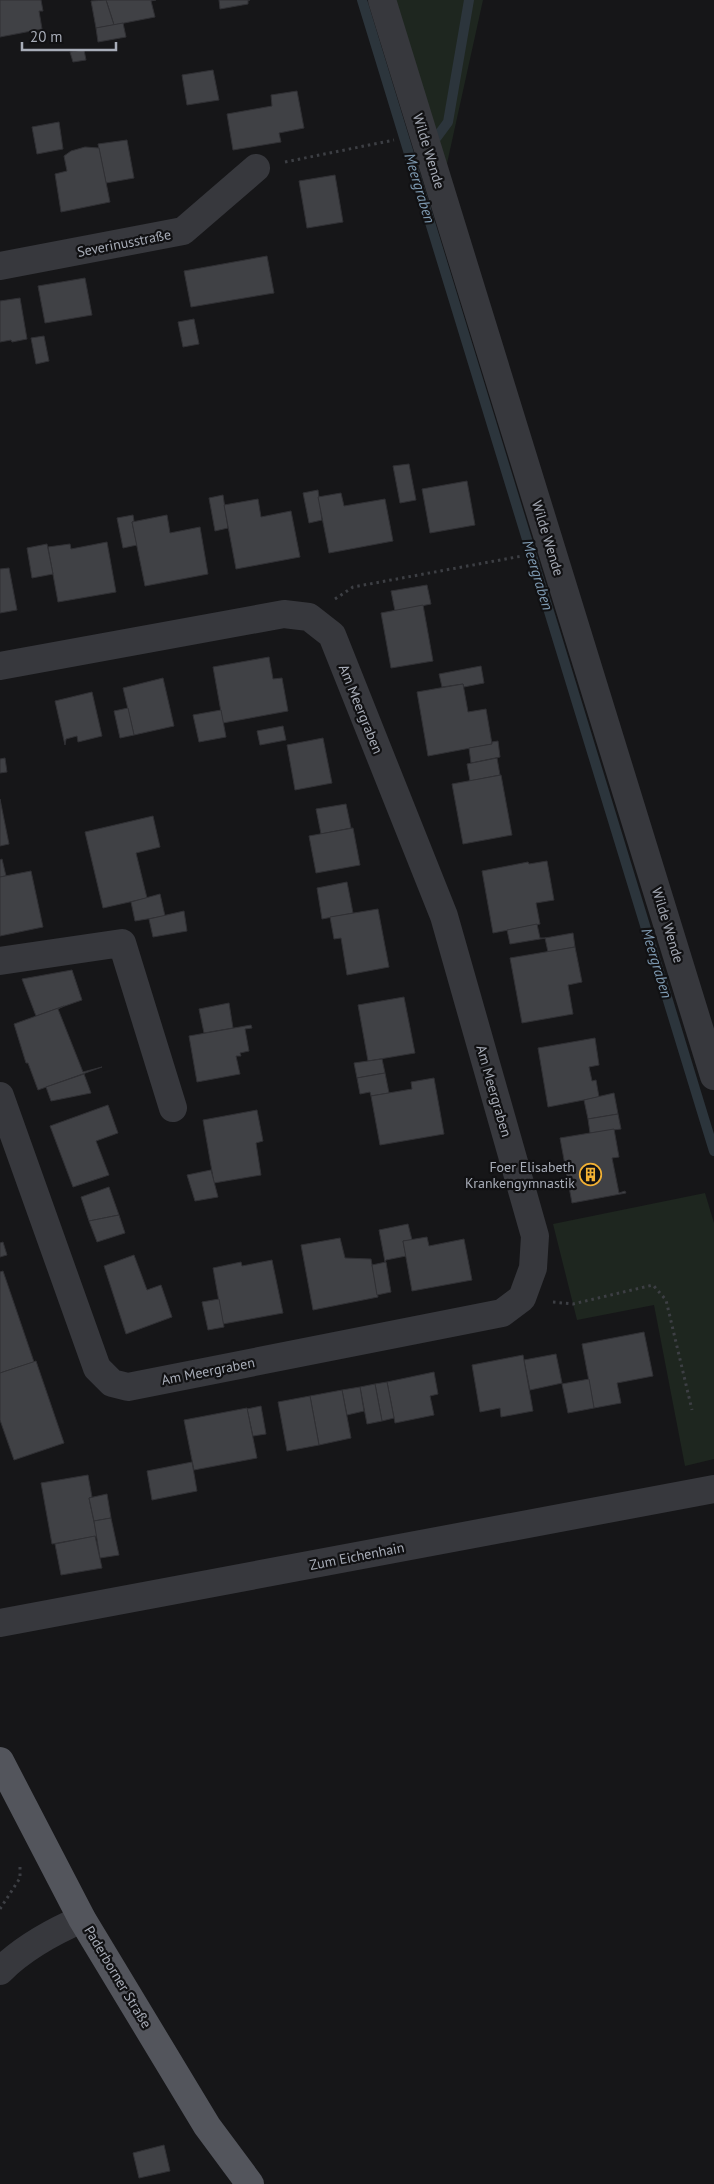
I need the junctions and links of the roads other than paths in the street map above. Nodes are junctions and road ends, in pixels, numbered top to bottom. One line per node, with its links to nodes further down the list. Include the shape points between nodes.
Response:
1 (382, 0): 6 (street, Wilde Wende)
2 (256, 168): 3 (street, Severinusstraße, via 184,231)
3 (0, 266)
4 (0, 666): 7 (street, Am Meergraben, via 284,614 309,617 332,635 444,916 535,1236 533,1268 522,1298 502,1313 128,1387 112,1383 97,1368)
5 (0, 961): 8 (street, via 122,943)
6 (714, 1076)
7 (0, 1096)
8 (173, 1108)
9 (714, 1489): 10 (street, Zum Eichenhain)
10 (0, 1622)
11 (0, 1762): 12 (main road, Paderborner Straße)
12 (82, 1918): 13 (street, via 17,1954); 14 (main road, Paderborner Straße, via 207,2126)
13 (0, 1971)
14 (250, 2184)

